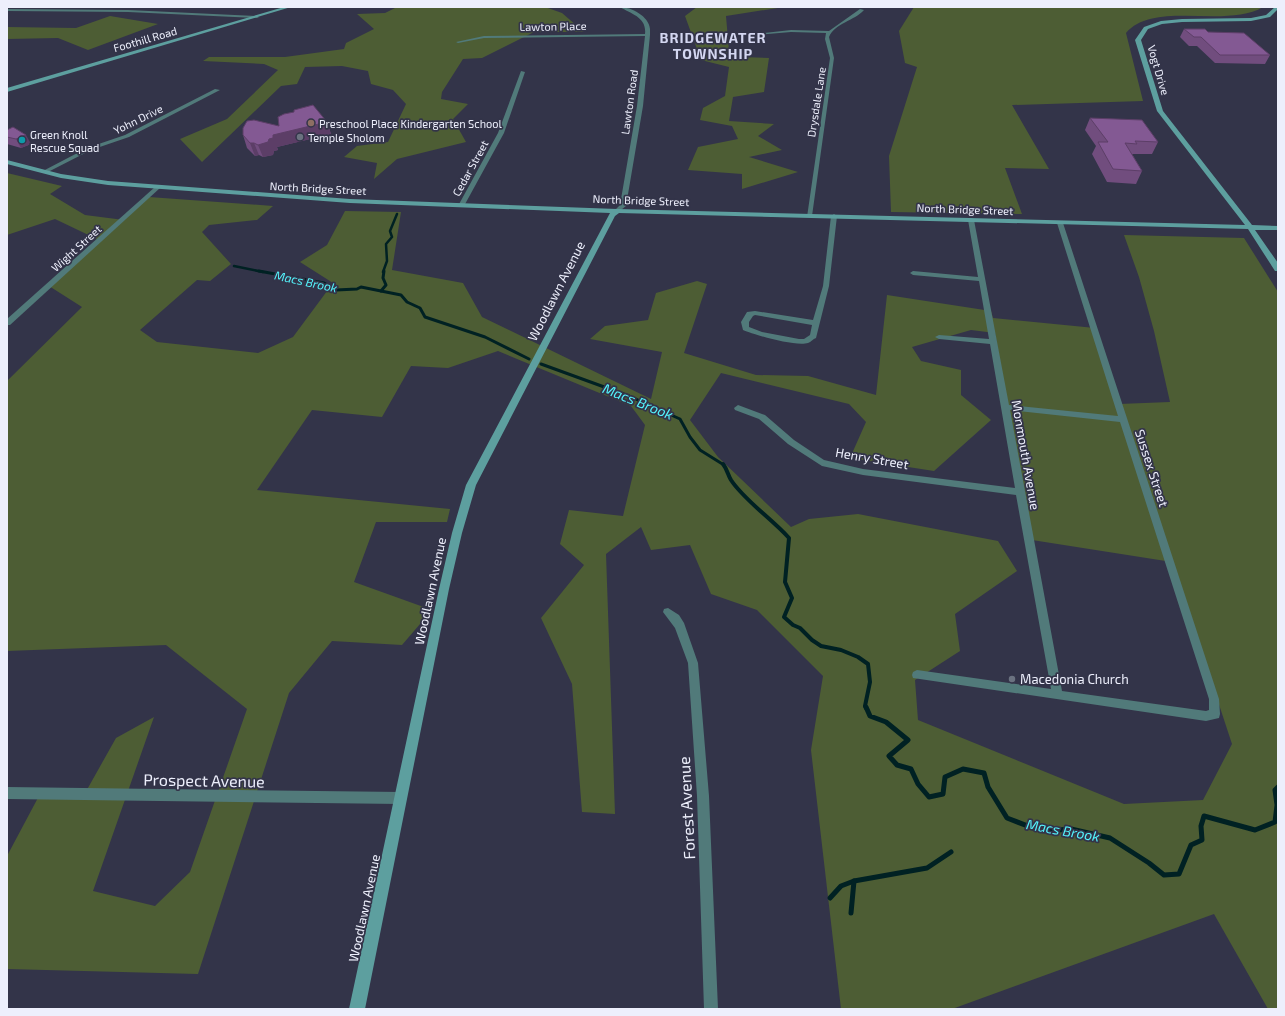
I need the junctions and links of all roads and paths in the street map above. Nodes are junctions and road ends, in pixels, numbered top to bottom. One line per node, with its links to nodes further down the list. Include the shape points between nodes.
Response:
1 (140, 7): 7 (street)
2 (289, 7): 8 (street, Foothill Road)
3 (622, 7): 11 (street, Lawton Road, via 645,20)
4 (1278, 7): 25 (street, Vogt Drive, via 1270,15 1252,19 1167,21 1144,29 1138,40 1162,114)
5 (7, 10): 7 (street)
6 (862, 10): 9 (street)
7 (136, 12): 8 (street)
8 (257, 17): 14 (street, Foothill Road)
9 (829, 32): 10 (street, via 785,31); 21 (street, Drysdale Lane, via 827,40 832,50 832,58)
10 (756, 34)
11 (648, 35): 12 (street, Lawton Place, via 518,36); 20 (street, Lawton Road, via 640,106 623,206)
12 (458, 42)
13 (523, 72): 19 (street, Cedar Street, via 501,133)
14 (7, 90)
15 (217, 90): 17 (street, Yohn Drive, via 132,134 75,155)
16 (7, 162): 17 (street, North Bridge Street)
17 (44, 172): 18 (street, North Bridge Street, via 83,180)
18 (157, 188): 19 (street, North Bridge Street); 30 (street, Wight Street)
19 (461, 206): 20 (street, North Bridge Street)
20 (617, 211): 21 (street, North Bridge Street); 42 (street, Woodlawn Avenue, via 612,215 597,242 471,485 444,589)
21 (809, 216): 22 (street, North Bridge Street)
22 (834, 216): 23 (street, North Bridge Street); 31 (street, via 826,286)
23 (971, 220): 24 (street, North Bridge Street); 29 (street, Monmouth Avenue)
24 (1060, 223): 25 (street, North Bridge Street); 36 (street, Sussex Street)
25 (1250, 228): 26 (street, North Bridge Street); 27 (street, Vogt Drive)
26 (1278, 228)
27 (1278, 269)
28 (913, 273): 29 (street)
29 (982, 279): 33 (street, Monmouth Avenue)
30 (7, 323)
31 (816, 323): 31 (street, via 755,313 750,314 745,322 746,328 754,332 799,341 811,339)
32 (938, 337): 33 (street)
33 (994, 342): 35 (street, Monmouth Avenue)
34 (738, 408): 37 (street, Henry Street, via 762,417 791,442 822,463 863,472)
35 (1005, 408): 36 (street); 37 (street, Monmouth Avenue)
36 (1122, 419): 40 (street, Sussex Street, via 1214,699 1214,714 1206,716)
37 (1019, 492): 40 (street, Monmouth Avenue)
38 (668, 612): 44 (street, Forest Avenue, via 680,626 693,663 703,796)
39 (917, 675): 40 (street)
40 (1057, 694)
41 (7, 793): 42 (street, Prospect Avenue)
42 (401, 798): 43 (street, Woodlawn Avenue)
43 (357, 1009)
44 (711, 1009)

